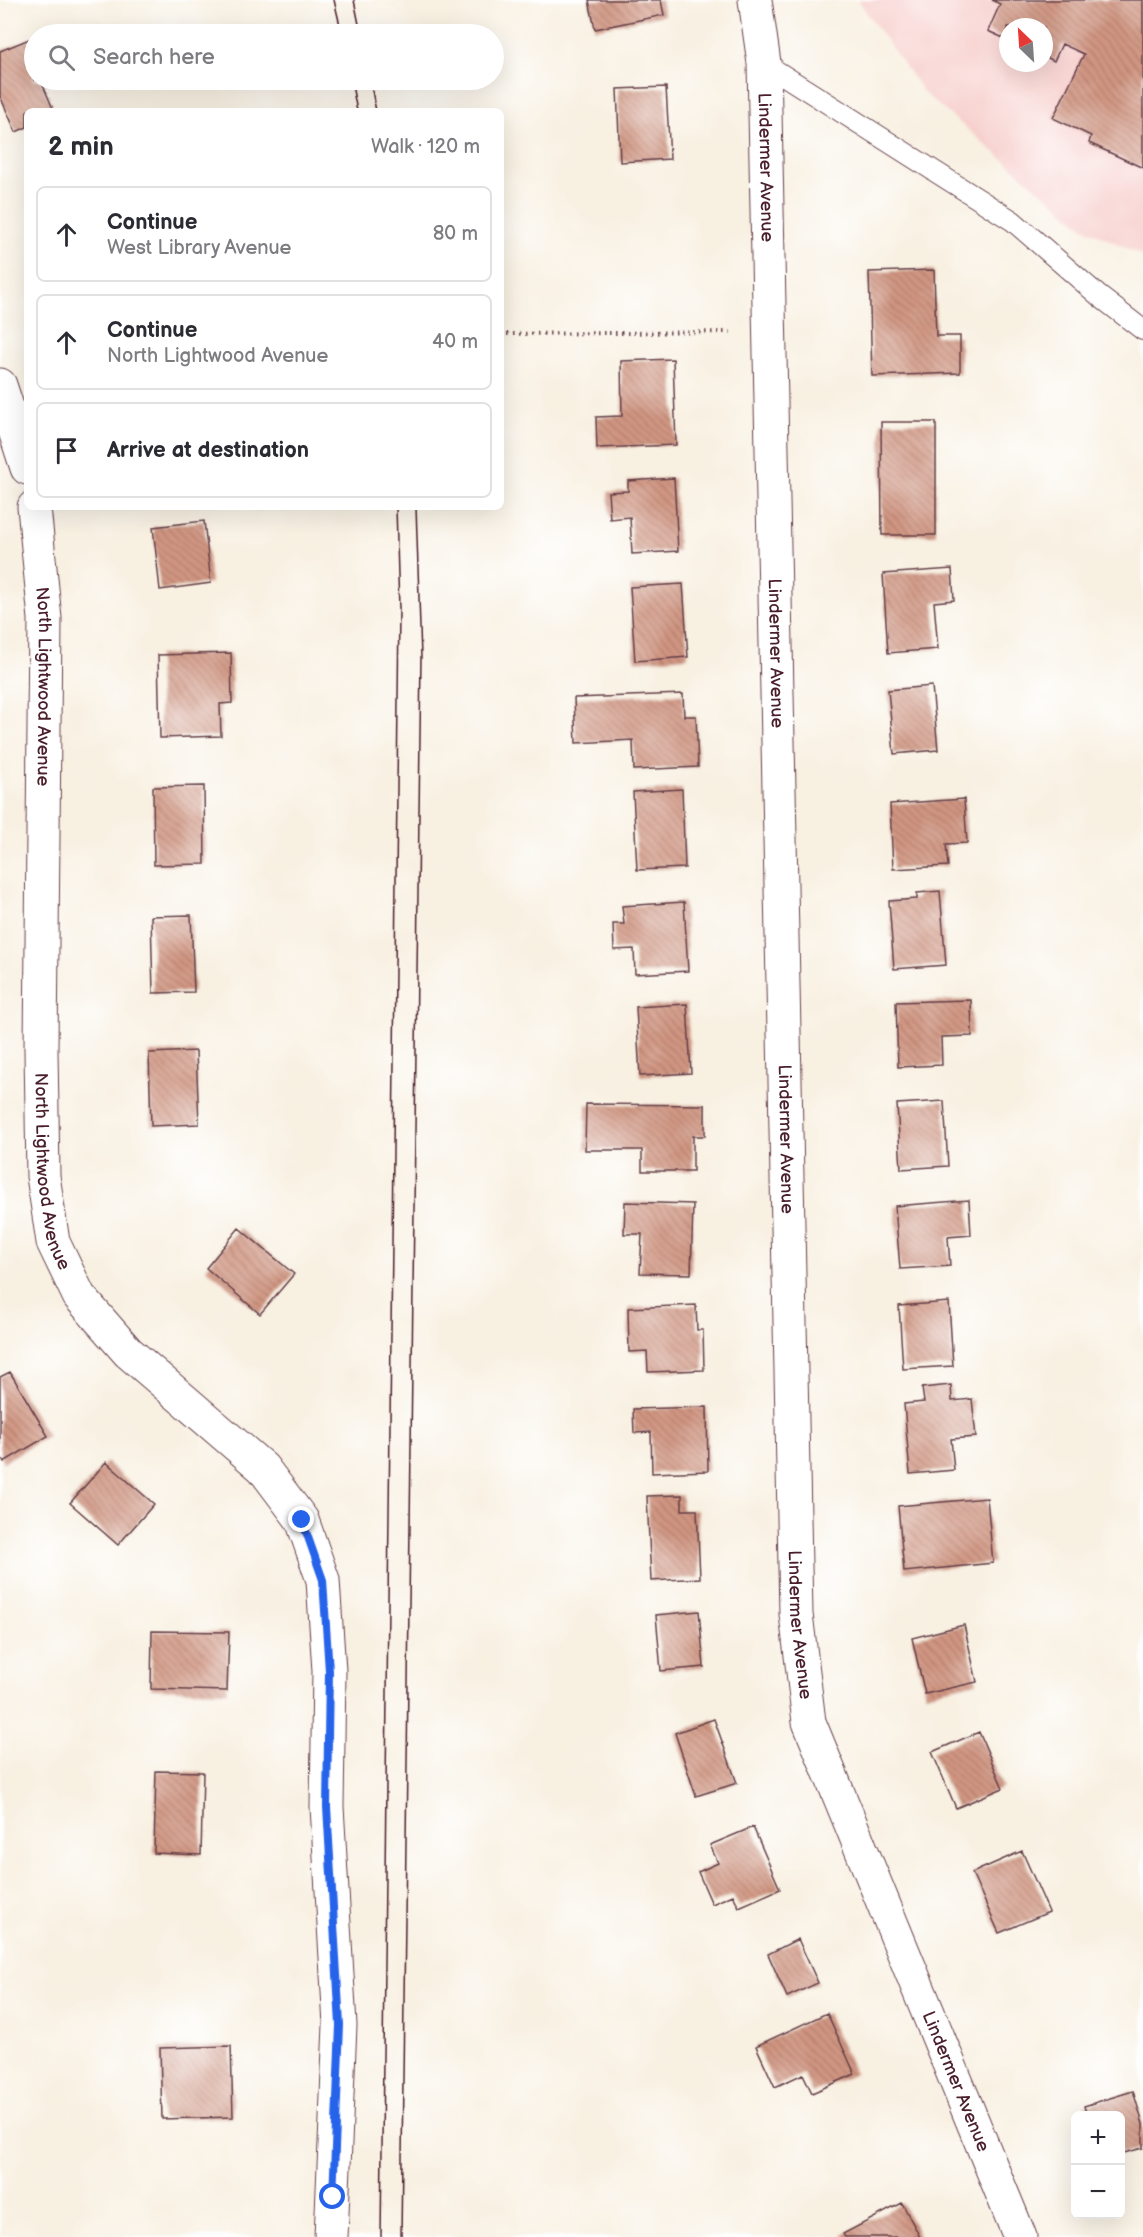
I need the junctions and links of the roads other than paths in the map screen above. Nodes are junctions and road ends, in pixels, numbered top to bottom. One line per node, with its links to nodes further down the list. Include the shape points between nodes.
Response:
1 (755, 0): 2 (street, Lindermer Avenue)
2 (764, 63): 3 (lane, via 1013,221); 8 (street, Lindermer Avenue, via 796,1614 809,1722)
3 (1143, 330)
4 (0, 385): 5 (street)
5 (24, 459)
6 (34, 510): 7 (street, North Lightwood Avenue, via 45,619 43,1176 53,1242 79,1296 128,1352 263,1468 302,1520 323,1580 329,1671 327,1807 340,2025)
7 (331, 2237)
8 (1020, 2237)

